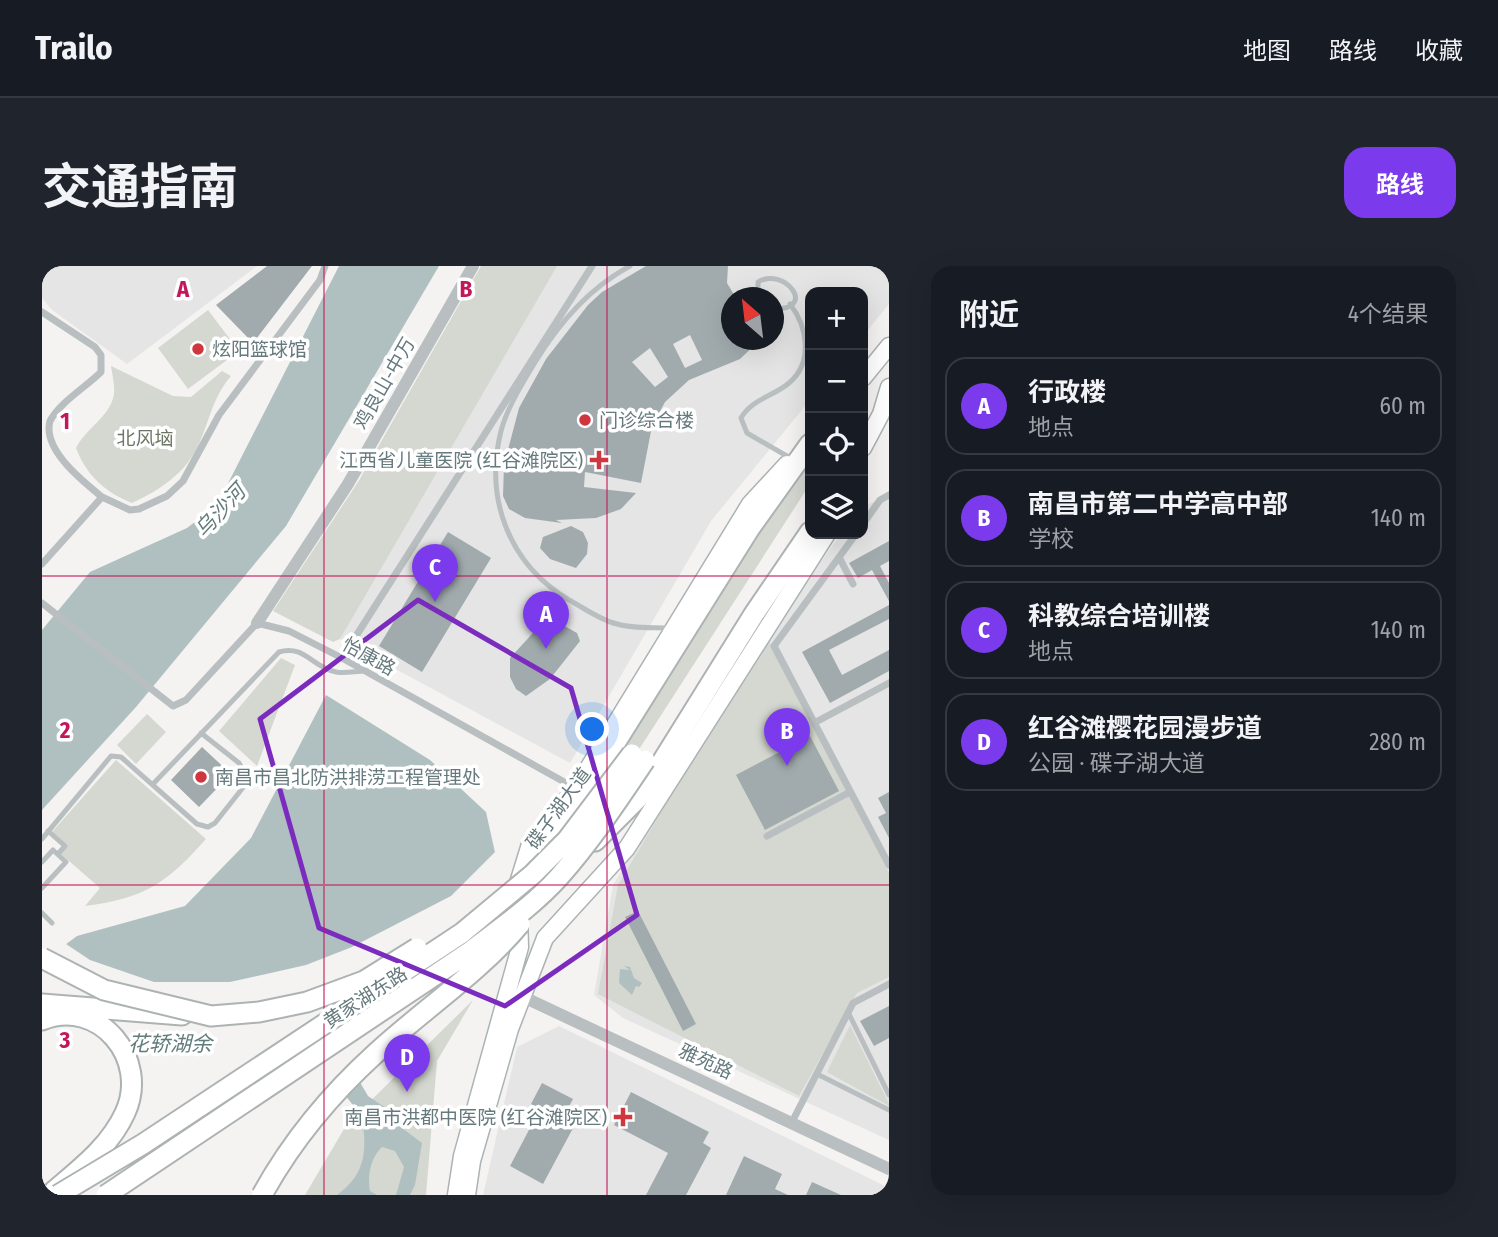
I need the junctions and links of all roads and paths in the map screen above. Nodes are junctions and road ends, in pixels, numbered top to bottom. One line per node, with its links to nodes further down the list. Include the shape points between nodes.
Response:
1 (325, 266): 19 (street, via 320,280 219,415 183,481 167,496 139,509 130,510)
2 (473, 266): 28 (street, 鸡良山-中万, via 348,484)
3 (592, 266): 30 (street)
4 (630, 266): 29 (lane, via 586,298 538,357 502,429 495,490 502,518 521,556 552,589 616,624)
5 (773, 271): 7 (lane)
6 (790, 276): 8 (lane, via 796,293)
7 (758, 287)
8 (790, 304): 9 (lane); 17 (lane, via 803,320 806,341 798,372 741,418 747,433)
9 (784, 306)
10 (42, 312): 19 (street, via 95,346 101,355 102,372 61,408 49,422 46,436 71,471)
11 (886, 357): 12 (main road)
12 (868, 373)
13 (889, 387): 14 (main road)
14 (868, 439)
15 (805, 447): 17 (main road, 碟子湖大道)
16 (805, 449): 44 (highway, bridge, via 750,528)
17 (792, 459): 29 (main road, 碟子湖大道, via 750,504)
18 (889, 495): 20 (street)
19 (103, 497): 25 (street)
20 (868, 517)
21 (805, 539): 45 (highway, bridge, via 642,794)
22 (824, 539): 51 (main road, 碟子湖大道, via 626,848 545,938)
23 (852, 539): 24 (street)
24 (839, 557): 26 (street); 33 (street, via 774,646)
25 (42, 564)
26 (853, 584)
27 (44, 605): 28 (street, via 165,701 178,706)
28 (257, 623): 30 (street, 怡康路, via 289,631)
29 (673, 628): 36 (main road, 碟子湖大道)
30 (342, 658): 31 (street, 怡康路)
31 (365, 671): 34 (lane, via 337,673 299,651 279,652); 36 (street, 怡康路)
32 (889, 683): 33 (street)
33 (814, 723): 37 (street)
34 (201, 733): 35 (lane); 35 (lane, via 239,763 249,780 215,824 197,824)
35 (153, 784): 38 (lane, via 121,757 111,756)
36 (576, 788): 51 (main road, 碟子湖大道, via 530,844 523,861)
37 (850, 792): 39 (street); 43 (street)
38 (48, 831): 40 (lane); 41 (lane, via 65,846)
39 (767, 836)
40 (42, 839)
41 (58, 854): 42 (lane, via 53,850); 46 (lane, via 66,862)
42 (42, 862)
43 (889, 865)
44 (533, 874): 45 (highway, 黄家湖东路, bridge, via 638,757 608,815); 54 (highway, bridge, via 364,981 307,1002); 62 (highway, 黄家湖东路, bridge, via 462,933)
45 (558, 879): 63 (highway, 黄家湖东路, bridge, via 468,953); 64 (highway, bridge, via 502,946 375,1054 326,1104)
46 (42, 888)
47 (42, 913): 48 (lane)
48 (52, 923)
49 (42, 958): 54 (highway, bridge, via 104,990)
50 (889, 984): 53 (street, via 853,1003)
51 (514, 993): 59 (street, 雅苑路); 65 (main road, 碟子湖大道, via 462,1156); 66 (main road, 碟子湖大道)
52 (42, 1004): 54 (highway, bridge)
53 (848, 1012): 56 (street); 57 (lane)
54 (211, 1016)
55 (42, 1020): 61 (highway, via 80,1017 105,1027 127,1052 132,1076 126,1111 106,1145)
56 (817, 1074): 58 (lane); 59 (street)
57 (889, 1095)
58 (889, 1110)
59 (792, 1122): 60 (street, 雅苑路)
60 (889, 1168)
61 (50, 1195)
62 (58, 1195)
63 (106, 1195)
64 (262, 1195)
65 (456, 1195)
66 (467, 1195)

